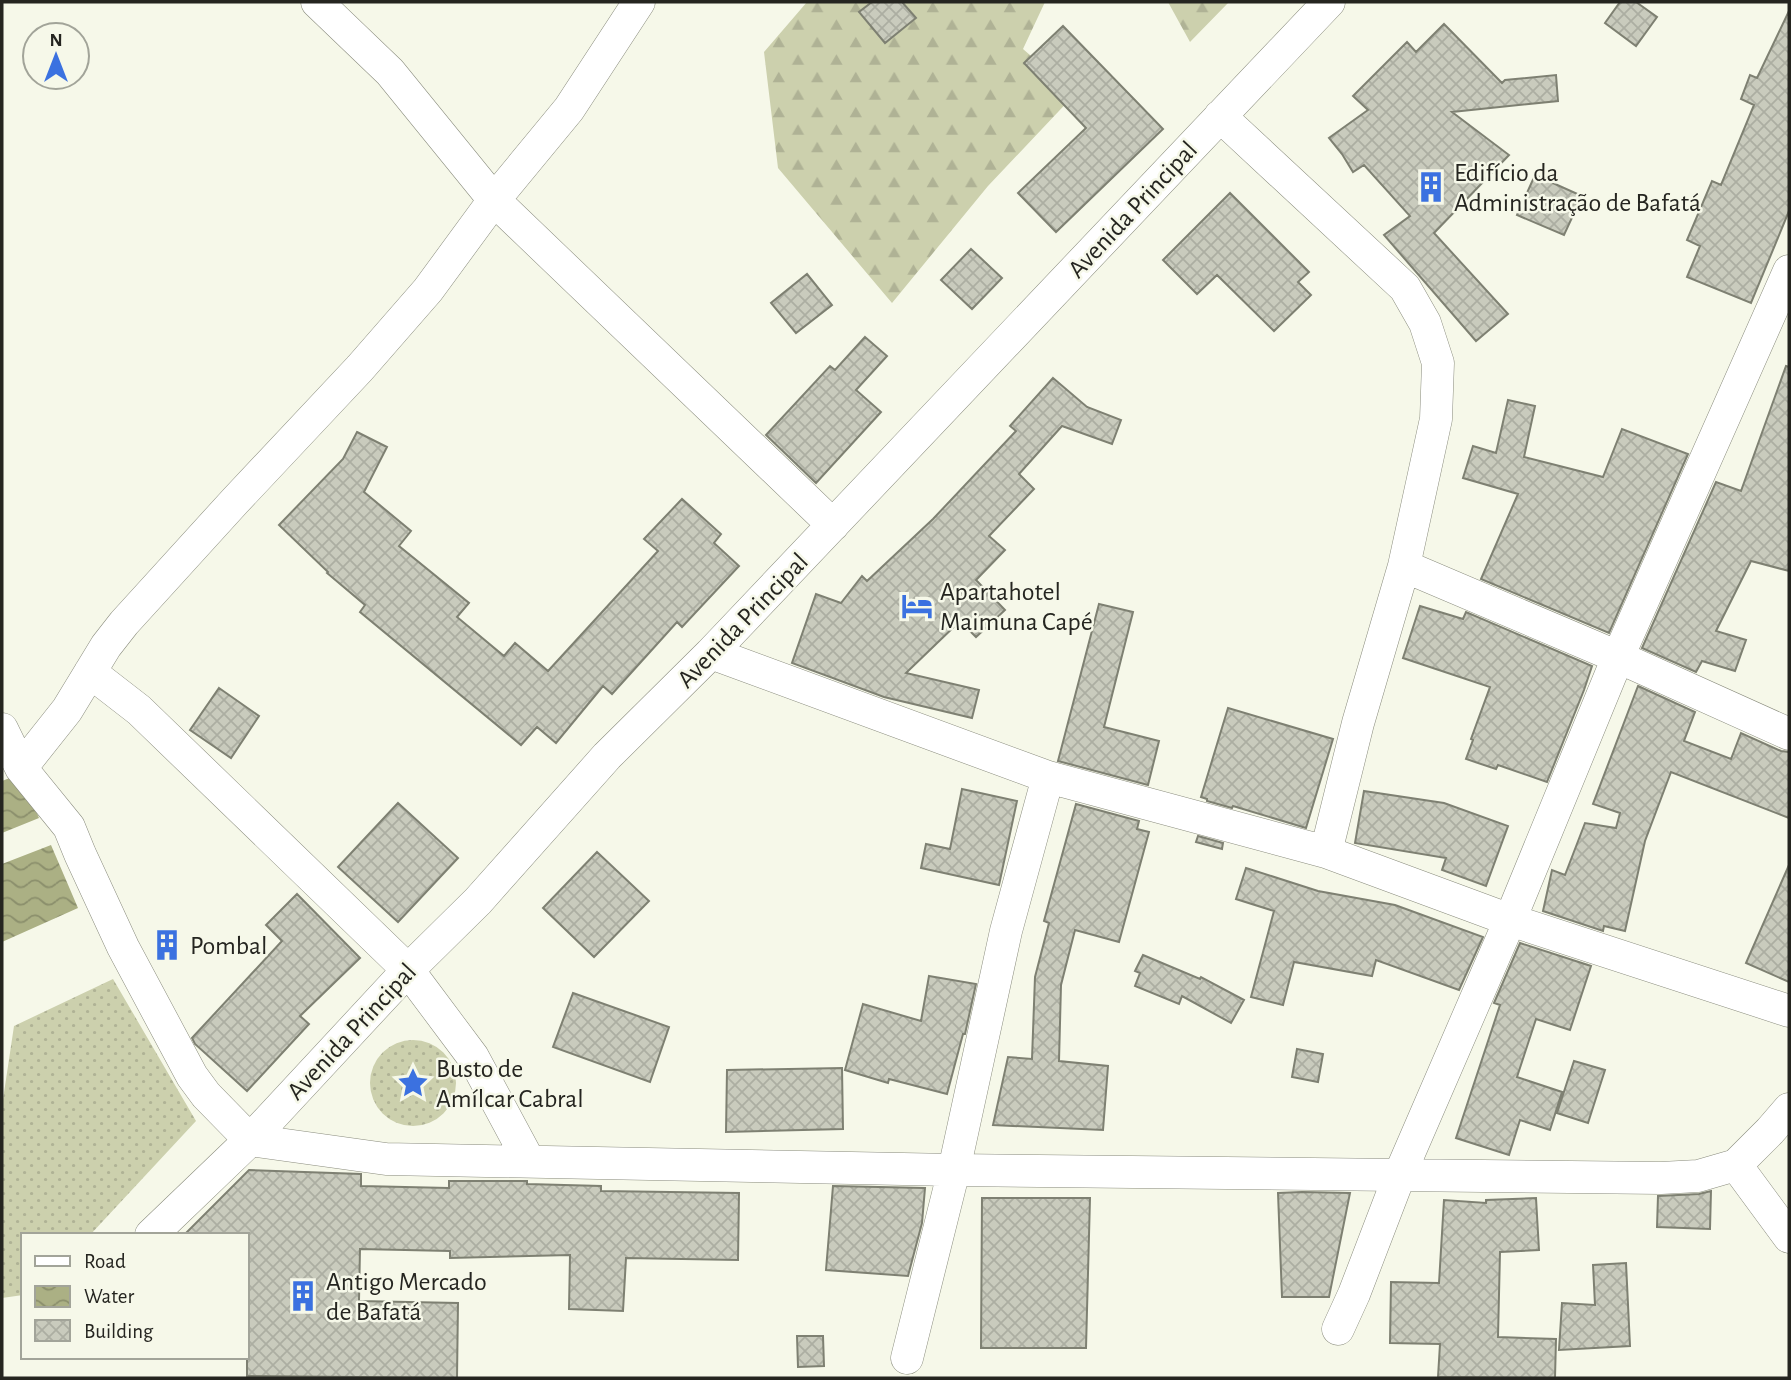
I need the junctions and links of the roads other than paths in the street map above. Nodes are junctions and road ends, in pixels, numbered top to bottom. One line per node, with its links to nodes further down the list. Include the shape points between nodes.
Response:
1 (317, 2): 5 (street, via 390,72)
2 (639, 2): 5 (street, via 569,109)
3 (1329, 2): 4 (street, Avenida Principal)
4 (1220, 116): 7 (street, Avenida Principal); 8 (street, via 1405,288 1425,323 1438,363 1436,419)
5 (494, 200): 7 (street); 11 (street, via 428,290 124,623)
6 (1789, 271): 10 (street)
7 (833, 525): 9 (street, Avenida Principal)
8 (1404, 566): 10 (street); 16 (street)
9 (711, 653): 15 (street); 18 (street, Avenida Principal, via 607,756 478,901)
10 (1618, 657): 13 (street); 17 (street)
11 (90, 672): 14 (street, via 67,710); 18 (street, via 139,710)
12 (2, 729): 14 (street)
13 (1789, 734)
14 (21, 768): 21 (street, via 69,827 123,947 192,1076)
15 (1048, 777): 16 (street); 24 (street, via 1006,930)
16 (1326, 852): 17 (street)
17 (1510, 920): 19 (street); 25 (street)
18 (408, 970): 21 (street, Avenida Principal); 22 (street, via 473,1057)
19 (1789, 1011)
20 (1789, 1109): 23 (street)
21 (250, 1140): 22 (street, via 386,1159); 26 (street, Avenida Principal)
22 (529, 1161): 24 (street)
23 (1736, 1165): 25 (street, via 1698,1176 1661,1178); 27 (street)
24 (954, 1170): 25 (street); 29 (street)
25 (1401, 1174): 28 (street)
26 (153, 1233)
27 (1789, 1237)
28 (1338, 1329)
29 (907, 1358)

